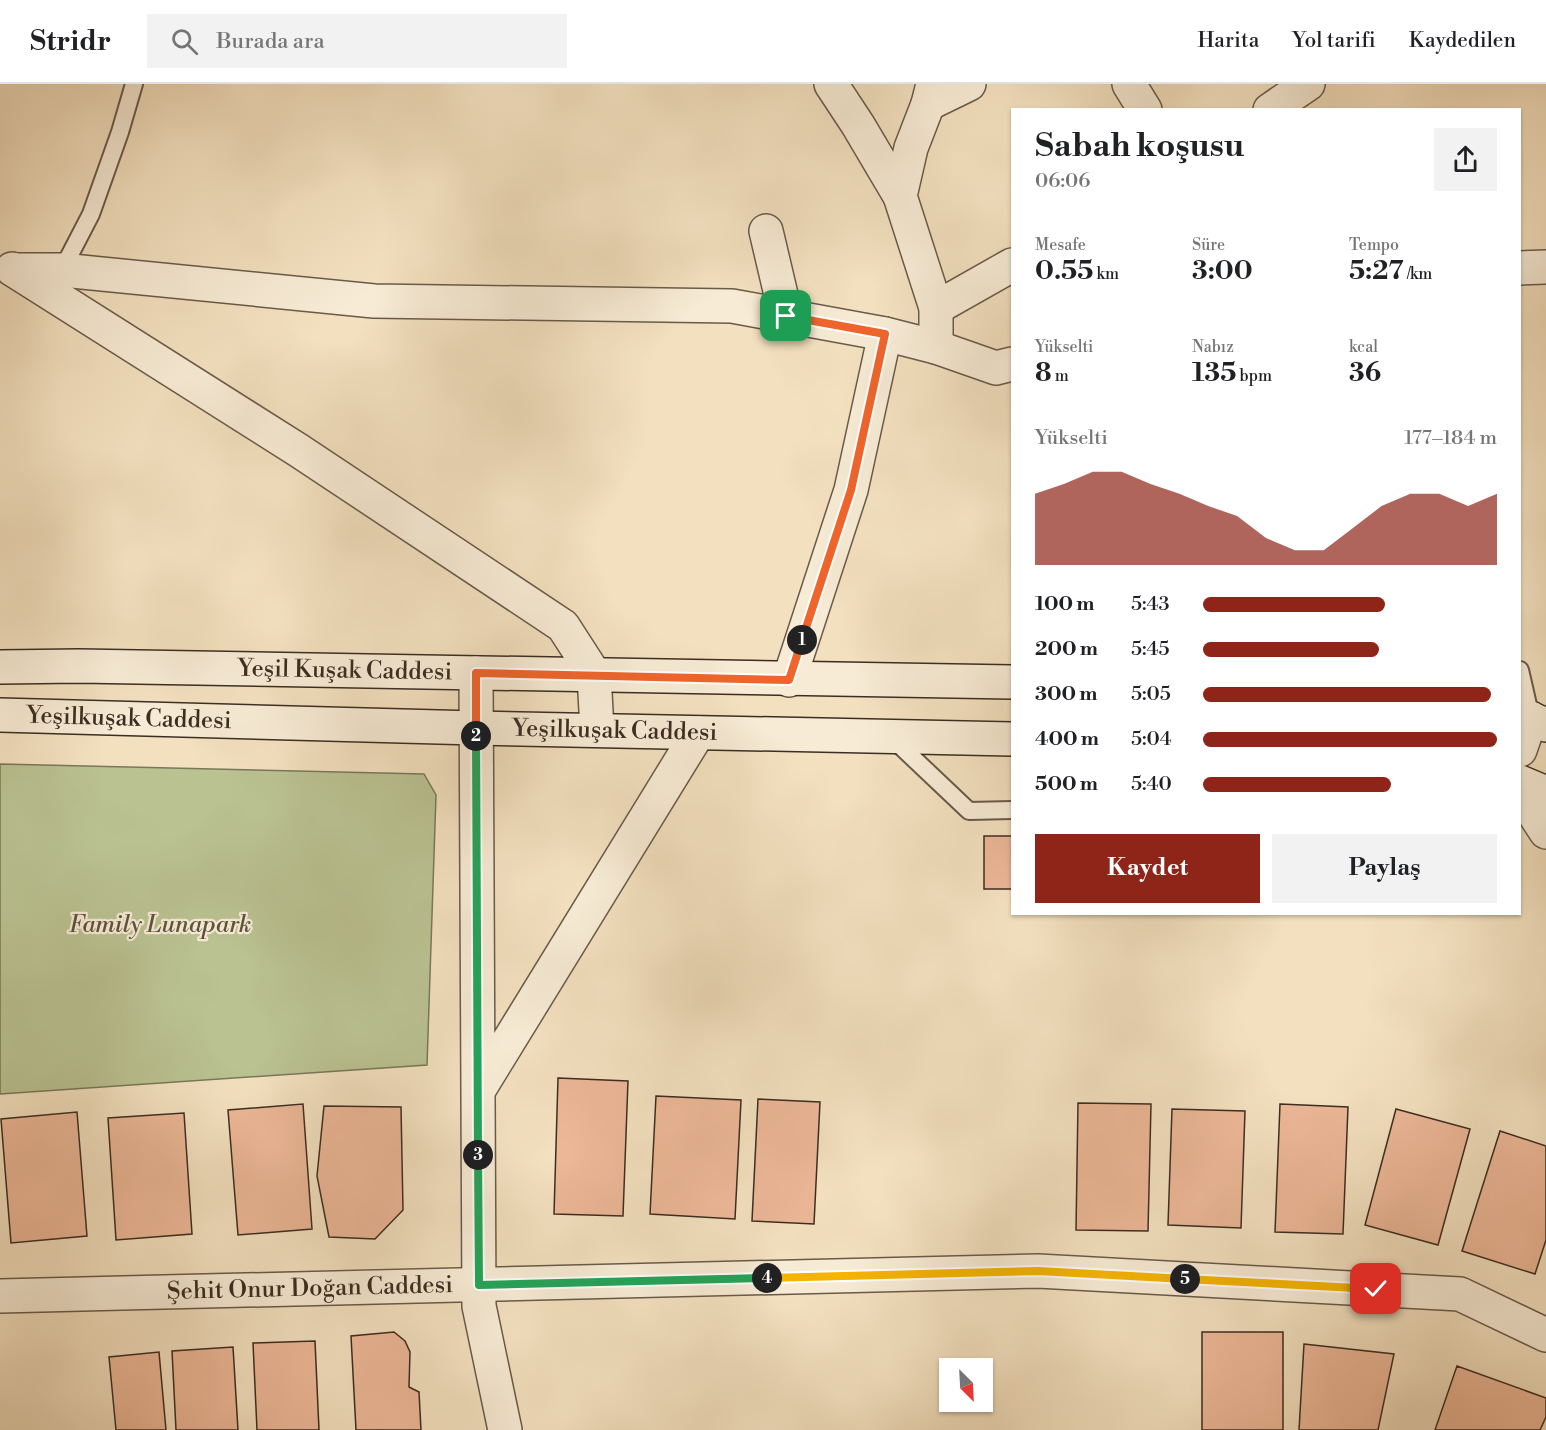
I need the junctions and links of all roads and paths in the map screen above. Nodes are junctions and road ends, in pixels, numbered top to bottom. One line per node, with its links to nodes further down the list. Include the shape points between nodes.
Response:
1 (134, 84): 15 (lane, via 91,214)
2 (831, 84): 9 (street)
3 (969, 84): 6 (street)
4 (1130, 84): 7 (street)
5 (1308, 84): 8 (street)
6 (930, 94): 9 (street)
7 (1144, 108)
8 (1273, 108)
9 (900, 196): 16 (street)
10 (766, 231): 17 (street)
11 (7, 266): 15 (street); 24 (street, via 298,450 563,626)
12 (1011, 266): 16 (street)
13 (1546, 267): 14 (street)
14 (1521, 268)
15 (62, 270): 17 (street, via 374,301 732,306)
16 (936, 308): 19 (street)
17 (786, 316): 18 (street)
18 (885, 334): 19 (street); 25 (street, via 851,490)
19 (936, 347): 20 (street, via 996,368)
20 (1011, 364)
21 (0, 667): 22 (street, Yeşil Kuşak Caddesi)
22 (476, 673): 24 (street, Yeşil Kuşak Caddesi); 29 (street)
23 (1521, 674): 28 (lane)
24 (594, 675): 25 (street, Yeşil Kuşak Caddesi); 30 (street)
25 (789, 680): 26 (street, Yeşil Kuşak Caddesi)
26 (1011, 682)
27 (0, 715): 29 (street, Yeşilkuşak Caddesi)
28 (1532, 719): 34 (street)
29 (476, 728): 30 (street, Yeşilkuşak Caddesi); 40 (street)
30 (597, 730): 31 (street, Yeşilkuşak Caddesi)
31 (698, 733): 32 (street, Yeşilkuşak Caddesi); 40 (street)
32 (890, 736): 33 (street, Yeşilkuşak Caddesi); 38 (lane, via 969,810)
33 (1011, 739)
34 (1521, 747)
35 (1521, 782): 36 (street)
36 (1546, 793)
37 (1521, 794): 39 (street)
38 (1011, 810)
39 (1546, 832)
40 (478, 1091): 41 (street)
41 (479, 1285): 42 (street, Şehit Onur Doğan Caddesi); 43 (street, Şehit Onur Doğan Caddesi, via 1038,1271 1460,1294); 44 (street, via 479,1306)
42 (0, 1296)
43 (1546, 1335)
44 (505, 1430)

